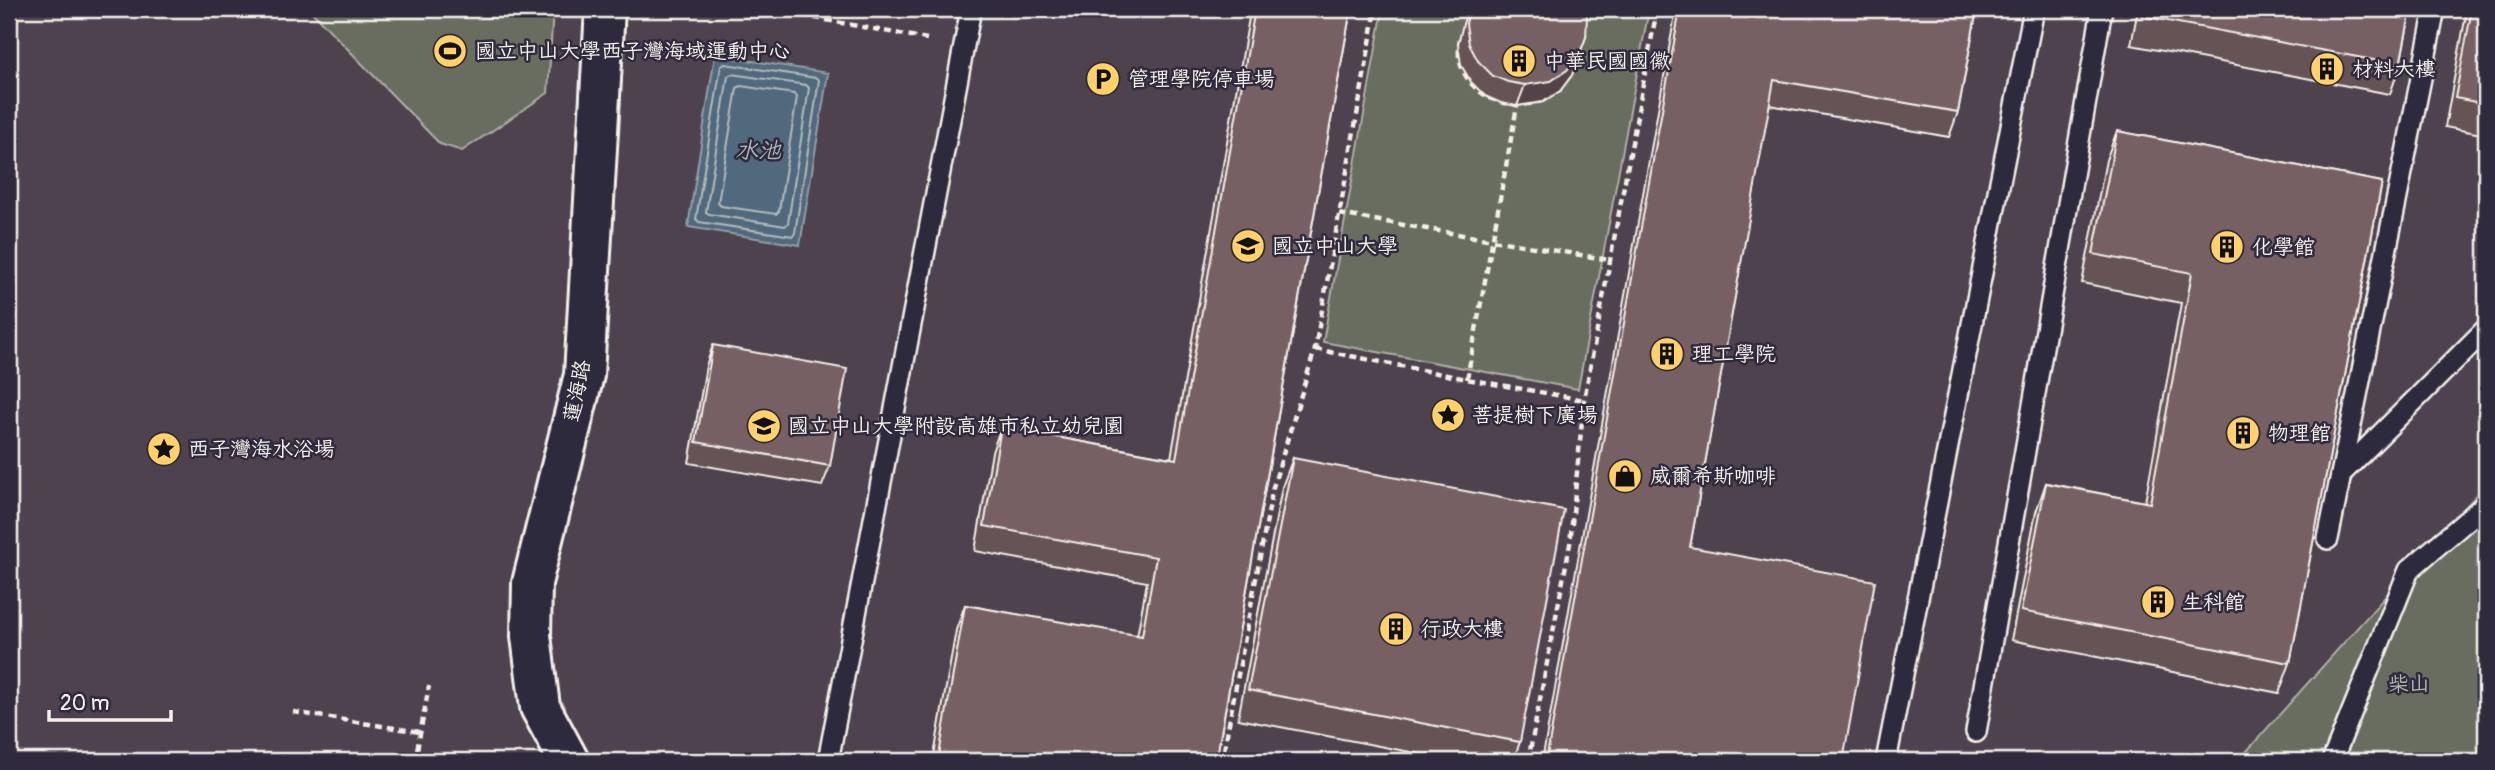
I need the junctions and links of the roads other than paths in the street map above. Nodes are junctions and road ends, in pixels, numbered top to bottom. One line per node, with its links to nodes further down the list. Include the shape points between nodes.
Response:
1 (605, 9): 11 (street, 蓮海路, via 584,375 532,583 531,636 541,707)
2 (971, 9): 12 (lane)
3 (2034, 9): 13 (lane)
4 (2102, 9): 10 (lane)
5 (2435, 9): 7 (lane)
6 (2486, 329): 7 (lane)
7 (2341, 474): 9 (lane)
8 (2486, 504): 14 (lane, via 2409,570)
9 (2328, 539)
10 (1976, 732)
11 (569, 761)
12 (828, 761)
13 (1886, 761)
14 (2332, 761)

